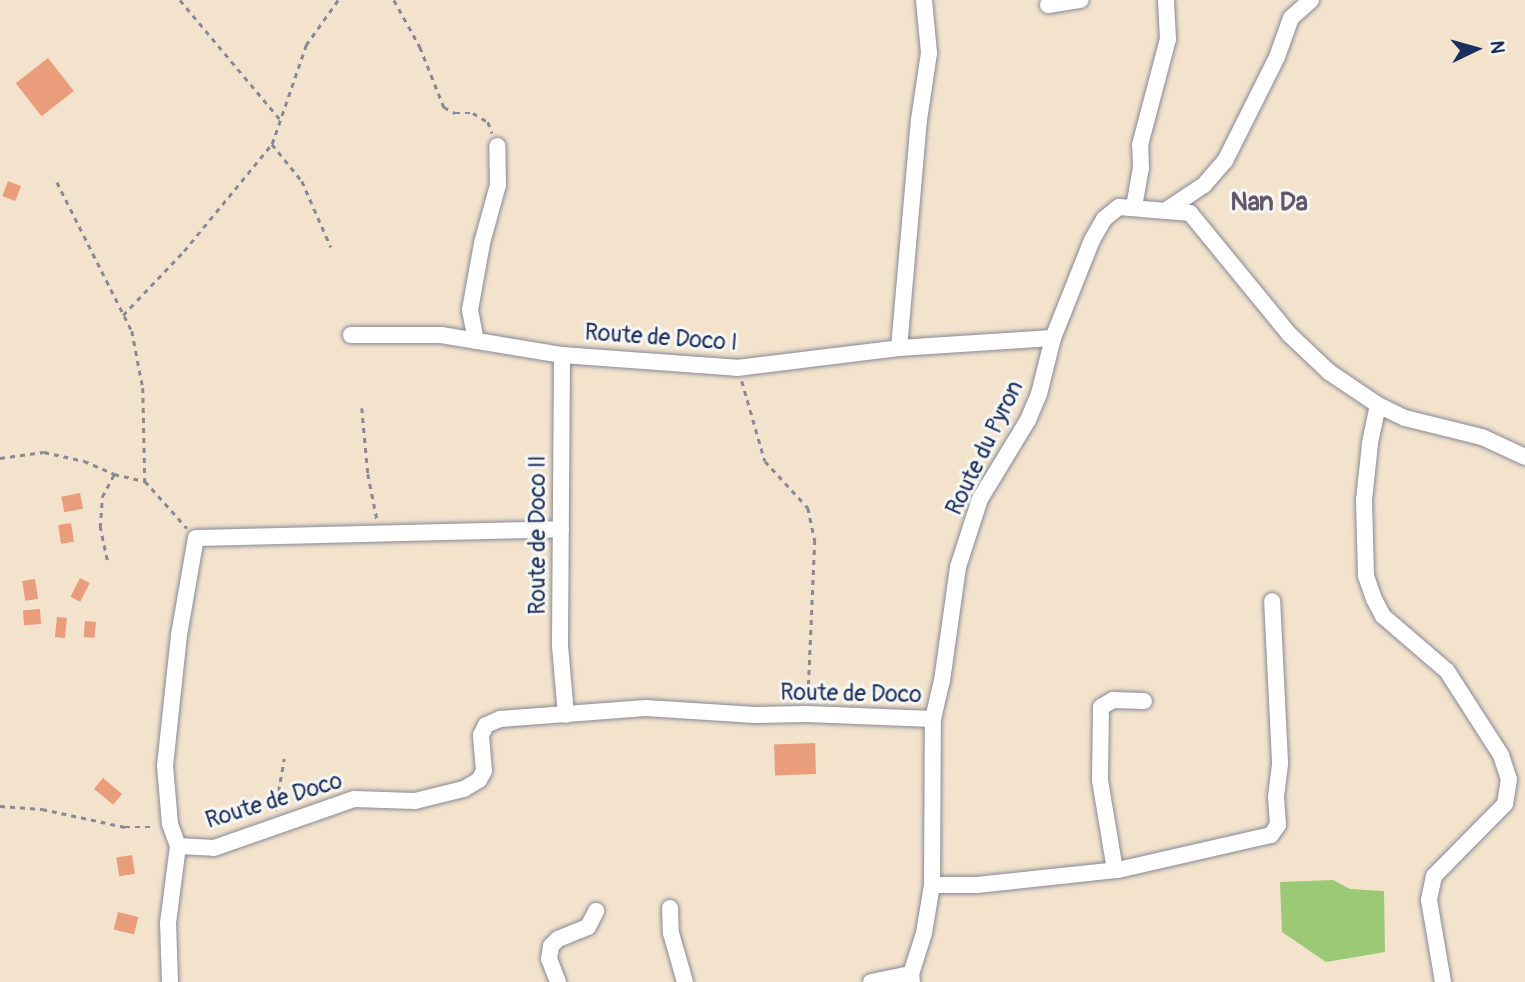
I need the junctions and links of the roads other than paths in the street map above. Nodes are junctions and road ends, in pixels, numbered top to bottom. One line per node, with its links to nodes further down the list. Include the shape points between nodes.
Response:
1 (924, 0): 14 (street, via 929,53)
2 (1081, 0): 6 (street)
3 (1166, 0): 9 (street, via 1168,38 1145,121)
4 (1292, 0): 7 (street)
5 (1311, 0): 7 (street)
6 (1048, 5)
7 (1292, 18): 10 (street, via 1278,57 1226,161 1204,185)
8 (497, 146): 13 (street, via 498,185 470,310)
9 (1133, 207): 10 (street, Route du Pyron); 12 (street, Route du Pyron, via 1119,207 1104,219)
10 (1168, 209): 16 (street, via 1190,213 1290,335 1329,372)
11 (351, 335): 13 (street, Route de Doco I, via 442,335)
12 (1053, 338): 14 (street, Route de Doco I); 22 (street, Route du Pyron, via 1040,394 980,499 968,531)
13 (476, 341): 15 (street, Route de Doco I)
14 (899, 348): 15 (street, Route de Doco I, via 737,368)
15 (562, 355): 18 (street, Route de Doco II)
16 (1378, 405): 17 (street, via 1405,418); 33 (street, via 1364,500 1366,576 1374,599 1383,617 1447,671 1502,755 1510,779 1505,804 1434,876 1429,900)
17 (1522, 450)
18 (561, 530): 21 (street, Route de Doco II, via 560,646); 23 (street, Route de Doco, via 196,538 179,635 165,766 170,824)
19 (1272, 601): 24 (street, via 1278,682 1278,825 1271,835 1256,841)
20 (1144, 701): 24 (street, via 1113,700 1101,708 1100,780)
21 (566, 715): 22 (street, Route de Doco, via 646,708); 23 (street, Route de Doco, via 500,719 486,725 481,735 484,771 464,789 415,801 354,799 214,848)
22 (933, 719): 25 (street, Route du Pyron)
23 (178, 846): 29 (street, via 168,923)
24 (1115, 870): 25 (street, via 976,885)
25 (932, 885): 28 (street, Route du Pyron)
26 (670, 908): 31 (street, via 671,933)
27 (596, 911): 30 (street, via 588,928 551,946 549,959)
28 (912, 978): 32 (street)
29 (170, 982)
30 (558, 982)
31 (685, 982)
32 (871, 982)
33 (1443, 982)

